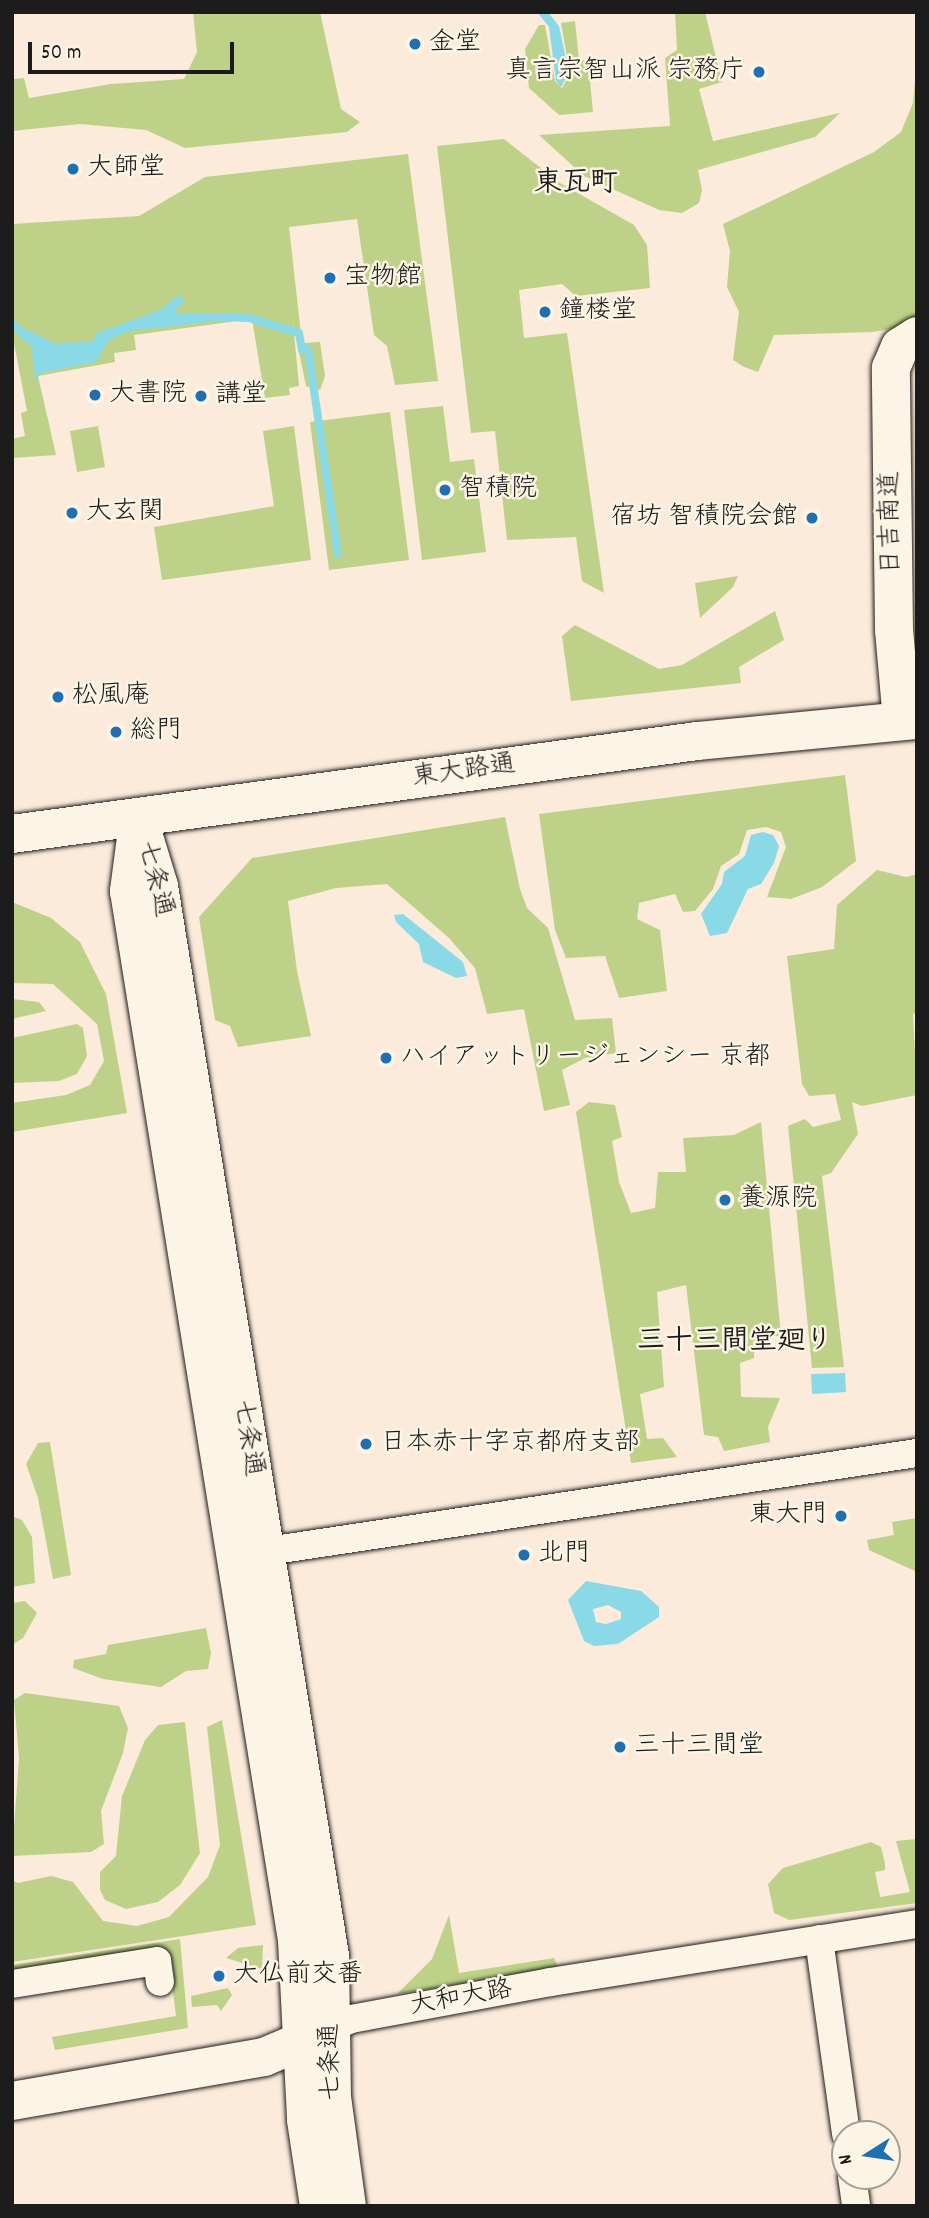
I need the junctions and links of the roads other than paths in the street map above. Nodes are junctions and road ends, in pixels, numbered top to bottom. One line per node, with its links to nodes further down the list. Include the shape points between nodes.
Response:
1 (917, 336): 2 (main road, 日吉南道, via 900,347 891,368 894,630)
2 (909, 720): 3 (main road, 東大路通, via 697,741)
3 (138, 817): 4 (main road, 東大路通); 6 (main road, 七条通, via 129,891)
4 (12, 834)
5 (917, 1454): 6 (street)
6 (251, 1554): 11 (main road, 七条通, via 298,1940)
7 (917, 1924): 8 (street, 大和大路)
8 (819, 1939): 11 (street, 大和大路, via 351,2019); 13 (street)
9 (160, 1982): 10 (street, via 157,1961)
10 (12, 1984)
11 (317, 2035): 12 (main road, 大和大路, via 264,2057); 14 (main road, 七条通, via 306,2120); 15 (main road, 七条通)
12 (12, 2101)
13 (844, 2120)
14 (318, 2206)
15 (347, 2206)

